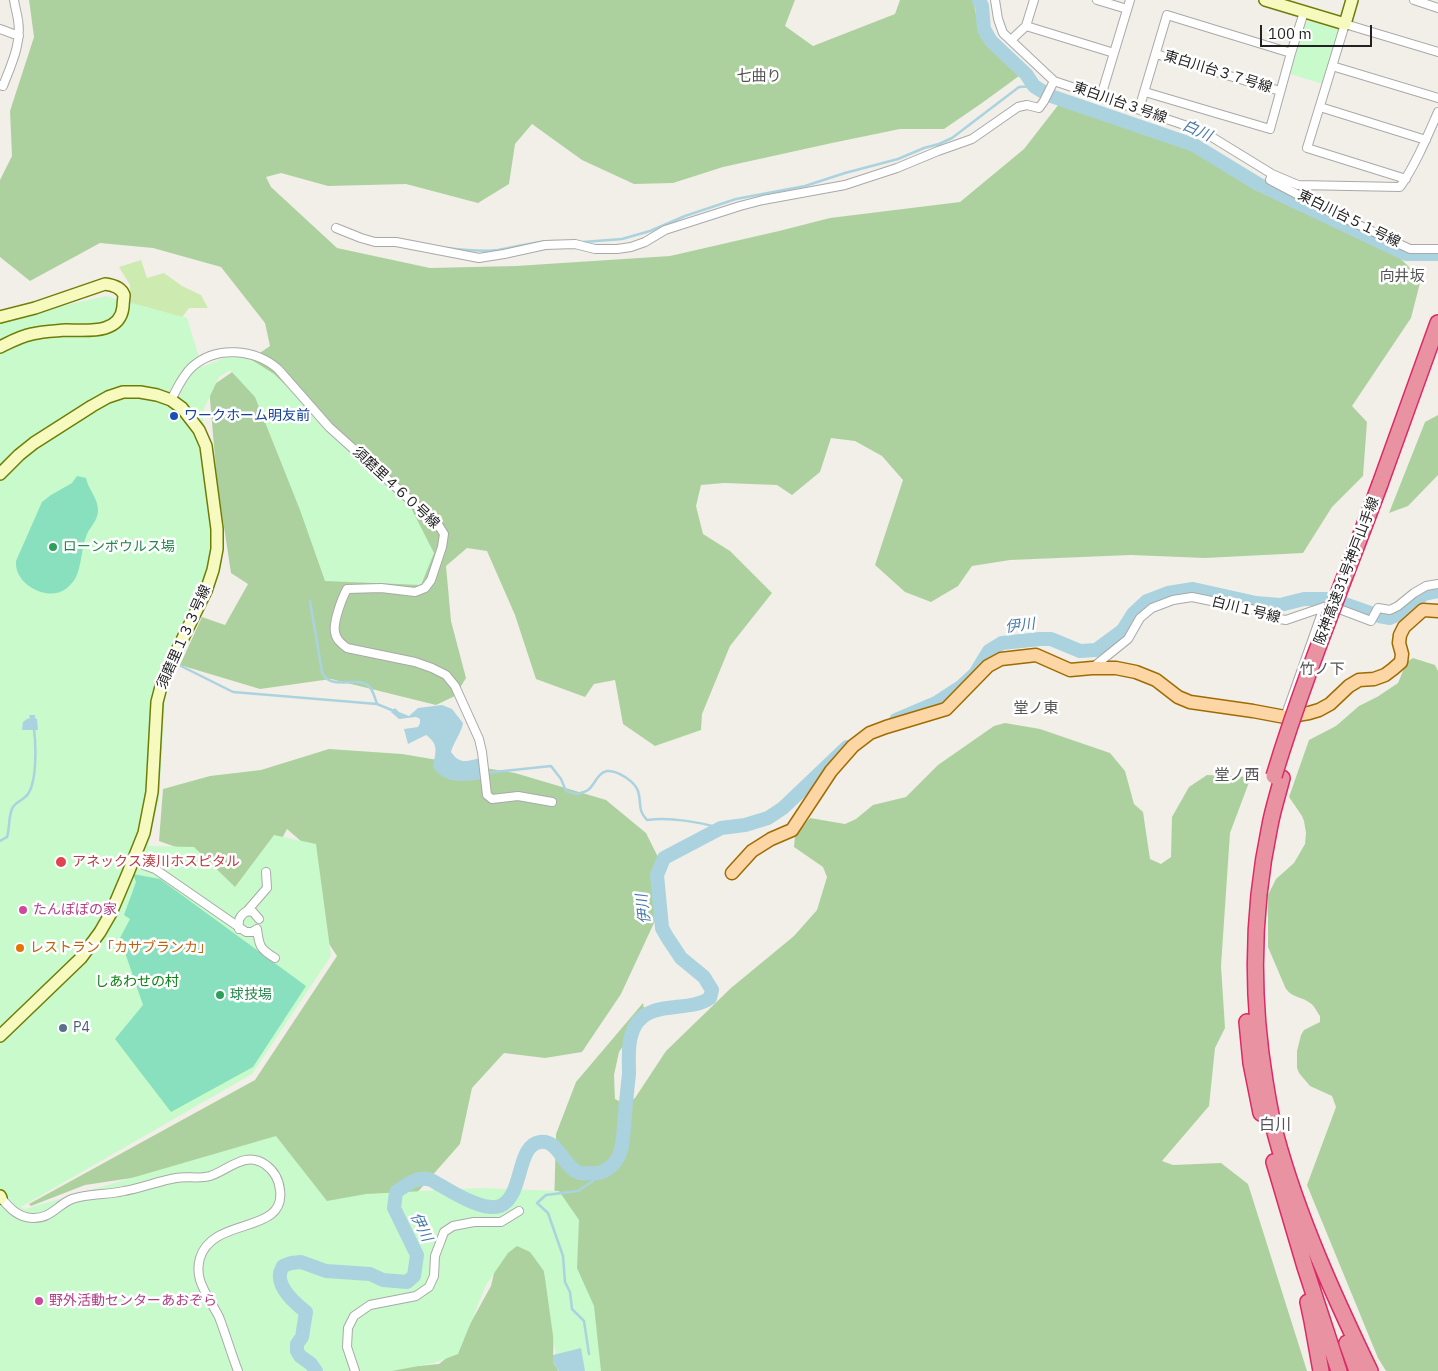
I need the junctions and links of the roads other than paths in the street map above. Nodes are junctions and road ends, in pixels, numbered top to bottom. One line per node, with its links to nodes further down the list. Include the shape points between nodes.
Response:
1 (14, 0): 15 (street, via 19,21)
2 (995, 0): 16 (street, 東白川台３号線, via 1003,33)
3 (1034, 0): 13 (street)
4 (1097, 0): 10 (street)
5 (1130, 0): 10 (street)
6 (1265, 0): 11 (street)
7 (1352, 0): 12 (street)
8 (1414, 0): 9 (street)
9 (1438, 8)
10 (1127, 9): 18 (street)
11 (1304, 12): 12 (street); 19 (street)
12 (1345, 24): 17 (street); 21 (street)
13 (1026, 26): 16 (street); 18 (street)
14 (0, 28): 15 (street)
15 (18, 36): 23 (street, via 16,54)
16 (1011, 40): 22 (street, 東白川台３号線)
17 (1438, 52)
18 (1114, 53): 26 (street)
19 (1291, 53): 20 (street, via 1167,15); 24 (street)
20 (1156, 54): 24 (street, 東白川台３７号線); 25 (street)
21 (1332, 66): 27 (street); 28 (street)
22 (1054, 81): 26 (street, 東白川台３号線); 34 (street, via 1039,108 1018,107 972,139 845,184 740,206 665,230 631,247 595,249 575,244 545,245 479,258 396,242 375,242)
23 (1, 88)
24 (1280, 91): 25 (street, via 1270,129)
25 (1145, 92): 29 (street)
26 (1101, 96): 29 (street, 東白川台３号線)
27 (1438, 98)
28 (1320, 107): 31 (street); 33 (street, via 1307,148)
29 (1139, 109): 32 (street, 東白川台３号線, via 1202,131)
30 (1438, 112): 31 (street)
31 (1426, 140): 33 (street)
32 (1272, 174): 33 (street, 東白川台３号線, via 1298,185 1400,187); 35 (street, 東白川台５１号線, via 1270,180 1391,241 1410,249)
33 (1406, 179)
34 (336, 228)
35 (1438, 249)
36 (0, 317): 38 (street, via 105,284 118,287 124,295 122,312 110,326 98,331 30,334)
37 (1438, 323): 42 (highway, 阪神高速31号神戸山手線)
38 (0, 347)
39 (1438, 352): 42 (highway, 阪神高速31号神戸山手線)
40 (171, 400): 41 (street, 須磨里１３３号線, via 140,392 123,392 108,397 34,443); 49 (street, 須磨里４６０号線, via 190,368 208,357 242,352 260,357 278,369 317,415 439,526 444,534 442,547 426,588 415,592 347,589 340,603 334,632 338,641 347,648 415,662 446,676 455,686 479,739 487,795 492,799 518,796); 50 (street, 須磨里１３３号線, via 191,418 206,446 217,549 206,591 163,679 154,728 152,792 144,833)
41 (0, 474)
42 (1384, 486): 48 (highway, 阪神高速31号神戸山手線)
43 (1438, 584): 44 (street, via 1426,586 1390,610 1378,608 1371,620 1334,607)
44 (1324, 607): 46 (street, 白川１号線, via 1286,620 1273,618 1265,612 1192,597 1173,600 1152,608 1140,618 1128,639); 47 (street)
45 (1438, 611): 47 (main road, via 1423,610 1404,627 1399,643 1400,662 1393,670 1385,675 1359,680 1319,710)
46 (1092, 668): 47 (main road, via 1136,672 1156,680 1190,702); 52 (main road, via 1070,670 1036,655 1001,659 988,666 946,710 870,733 853,746 831,771 792,830 752,851)
47 (1285, 717)
48 (1278, 777): 60 (highway, 阪神高速31号神戸山手線, via 1256,848 1246,946 1247,1020 1259,1105); 61 (highway, 阪神高速31号神戸山手線, via 1257,911 1257,1023 1276,1136)
49 (552, 802)
50 (133, 861): 55 (street, via 155,869); 57 (street, 須磨里１３３号線, via 111,912 84,954)
51 (266, 872): 53 (street, via 267,888)
52 (732, 873)
53 (247, 911): 54 (street, via 252,912); 55 (street, via 238,921)
54 (258, 925): 55 (street, via 252,932); 56 (street, via 259,944)
55 (239, 929)
56 (275, 958)
57 (0, 1036)
58 (1, 1197): 62 (street, via 20,1215 44,1217 72,1199 123,1192 175,1178 209,1176 251,1159 265,1164 275,1174 281,1195 273,1214 214,1238 205,1247 198,1270)
59 (519, 1211): 63 (street, via 501,1222 474,1222 454,1226 444,1232 429,1287 416,1296 370,1305 354,1316 348,1328 347,1347)
60 (1295, 1235): 64 (highway); 65 (highway)
61 (1314, 1244): 66 (highway); 67 (highway)
62 (238, 1371)
63 (355, 1371)
64 (1321, 1371)
65 (1339, 1371)
66 (1357, 1371)
67 (1370, 1371)

